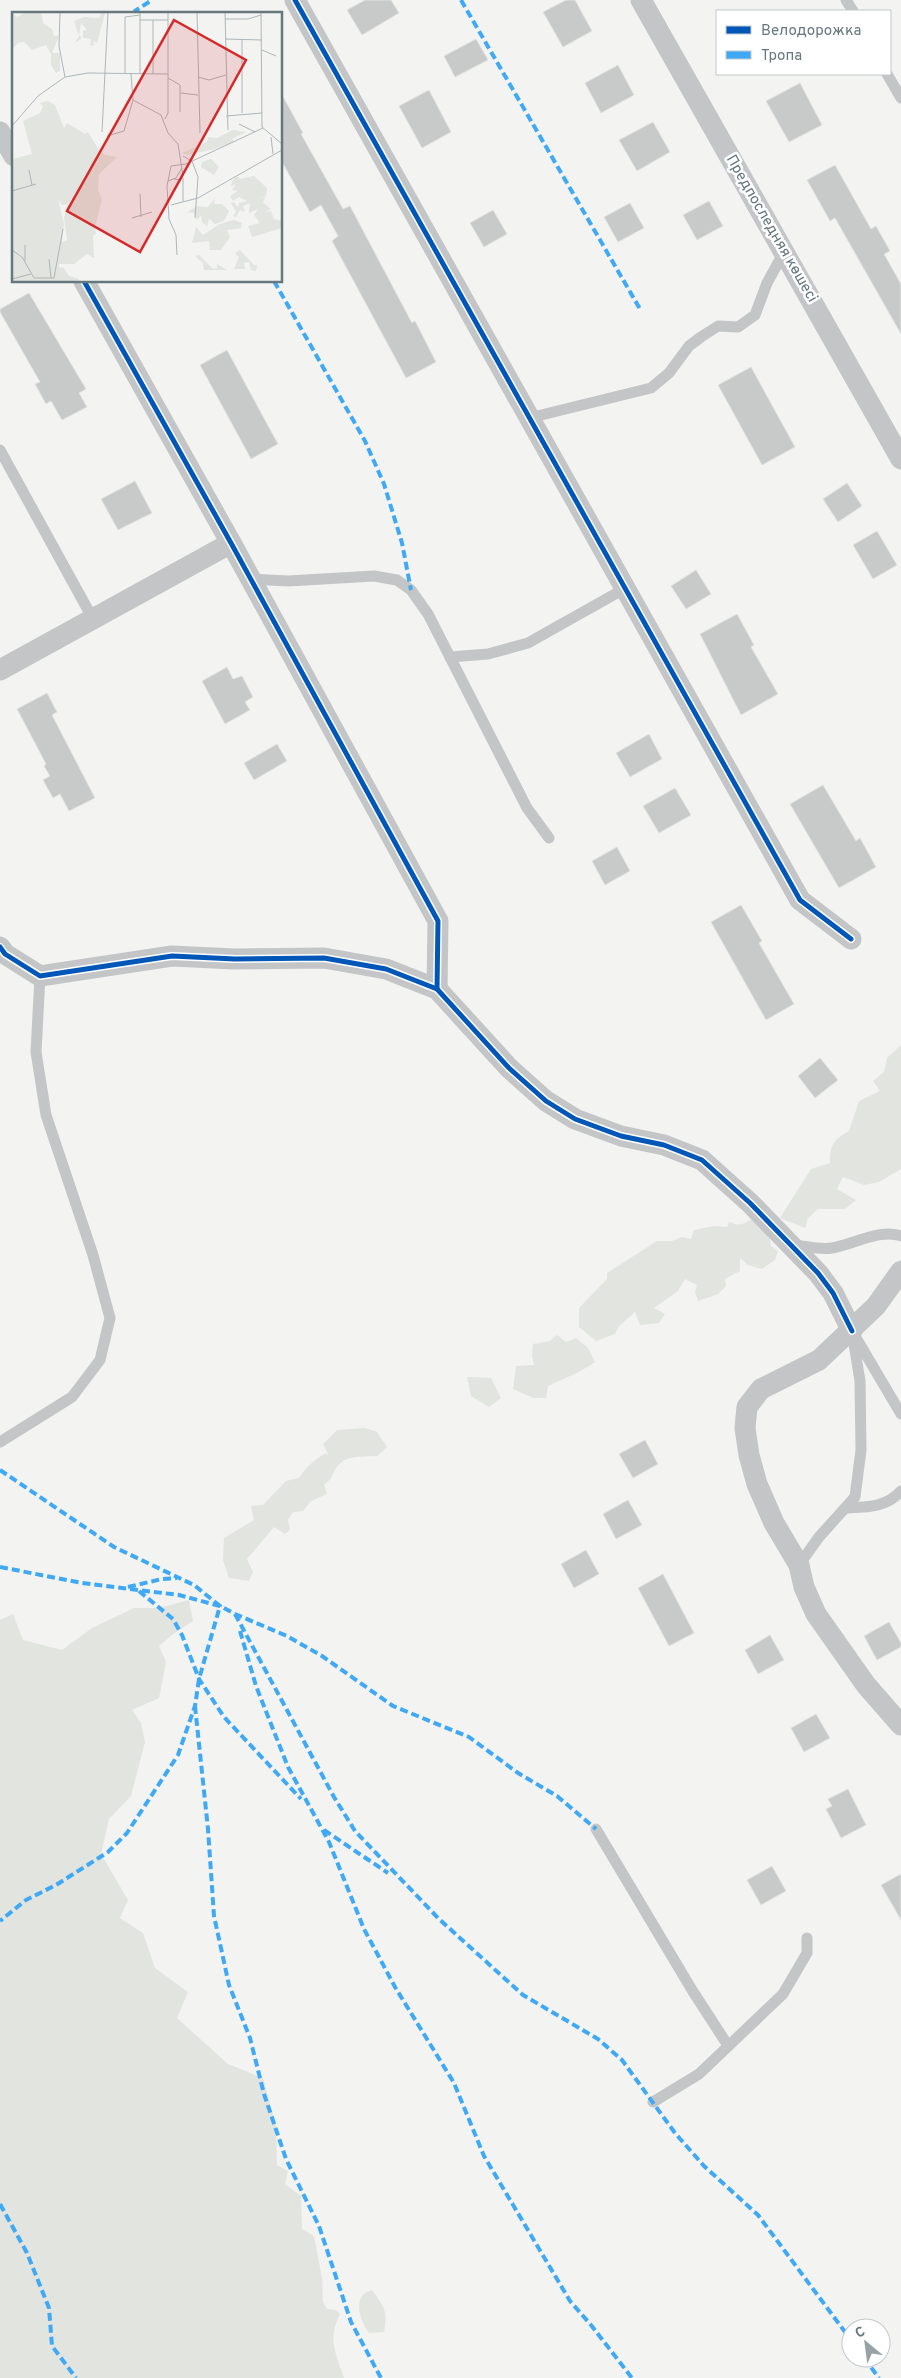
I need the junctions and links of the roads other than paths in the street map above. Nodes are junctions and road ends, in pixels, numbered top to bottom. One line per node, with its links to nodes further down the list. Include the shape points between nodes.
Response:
1 (295, 0): 9 (street)
2 (641, 0): 7 (street, Предпоследняя көшесі)
3 (888, 75): 4 (lane)
4 (901, 98)
5 (0, 132): 6 (street)
6 (12, 153)
7 (784, 252): 9 (lane, via 755,315 738,327 718,326 701,337 651,388); 11 (street, Предпоследняя көшесі)
8 (85, 282): 12 (street)
9 (529, 418): 14 (street)
10 (0, 450): 15 (lane)
11 (901, 459)
12 (231, 543): 13 (street); 15 (street)
13 (251, 580): 16 (lane, via 374,576 396,580 411,590 428,614); 22 (street, via 438,920)
14 (624, 589): 16 (lane, via 528,643 488,654); 19 (street, via 800,900)
15 (93, 619): 17 (street)
16 (450, 657): 18 (lane, via 527,808)
17 (0, 670)
18 (549, 838)
19 (851, 939)
20 (2, 954): 21 (street)
21 (40, 976): 22 (street, via 172,956 324,958 386,969); 28 (lane, via 36,1052 46,1115 94,1255 110,1318 100,1360 72,1397)
22 (437, 989): 24 (street, via 509,1068 546,1101 575,1119 621,1136 664,1145 702,1160)
23 (901, 1236): 24 (lane, via 865,1237 831,1248)
24 (791, 1245): 26 (street, via 833,1294)
25 (901, 1271): 26 (street, via 876,1306)
26 (852, 1331): 27 (lane); 30 (lane, via 860,1381 861,1450 855,1497); 31 (street, via 819,1360 761,1389 747,1407 745,1428 757,1484 774,1523)
27 (901, 1414)
28 (0, 1442)
29 (901, 1491): 30 (lane, via 876,1507)
30 (845, 1508): 31 (lane)
31 (799, 1564): 32 (street, via 804,1587 816,1614 866,1685)
32 (901, 1725)
33 (596, 1829): 35 (lane)
34 (806, 1938): 35 (lane, via 807,1953 783,1994)
35 (727, 2044): 36 (lane, via 699,2074)
36 (653, 2102)

